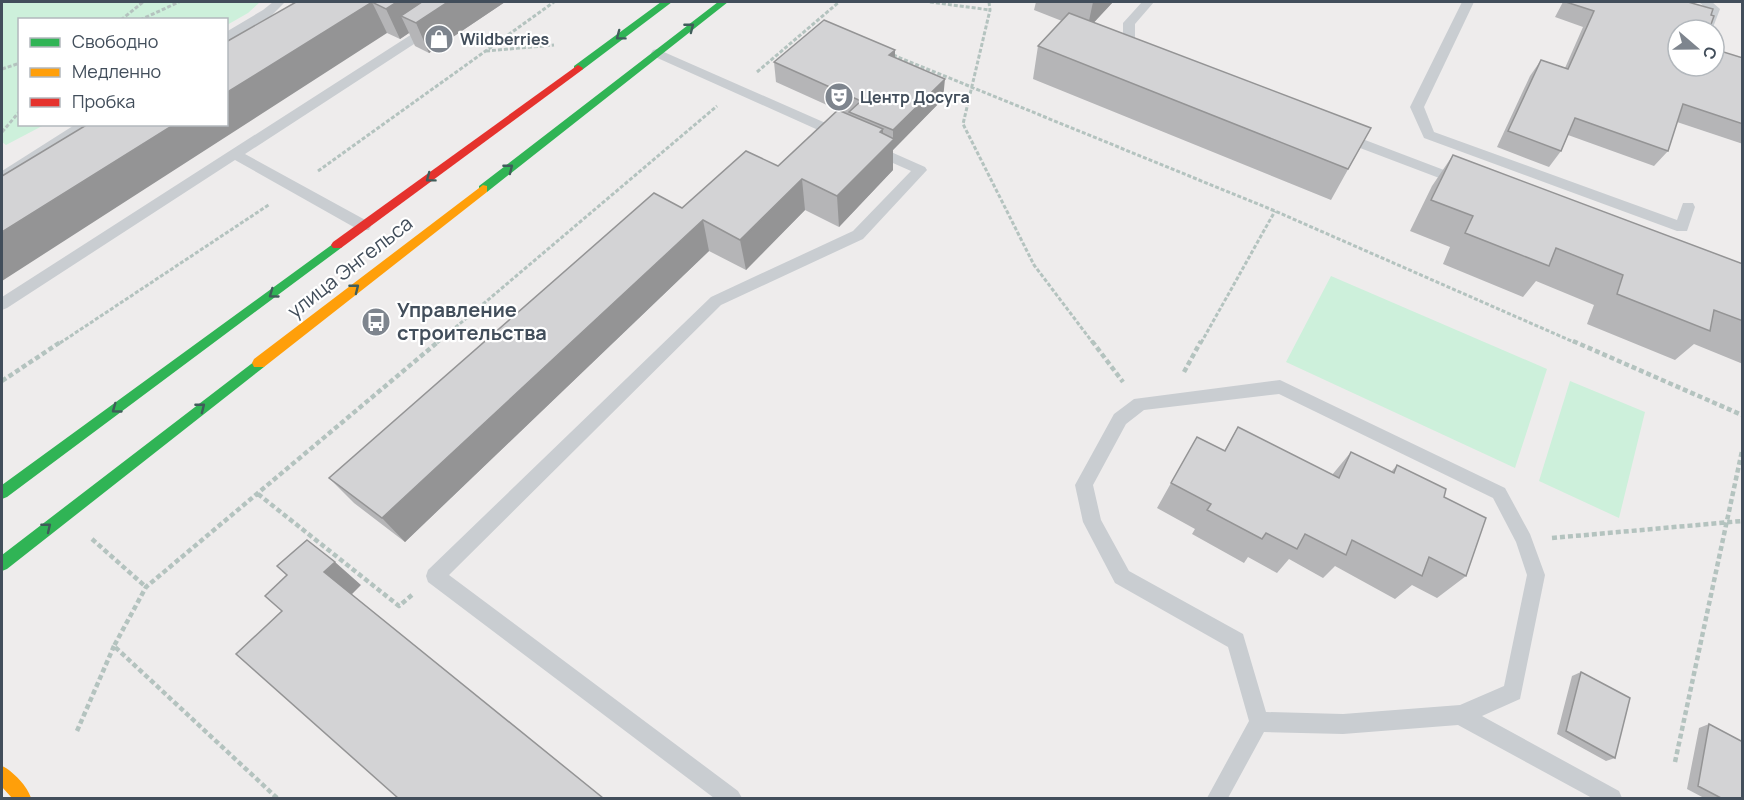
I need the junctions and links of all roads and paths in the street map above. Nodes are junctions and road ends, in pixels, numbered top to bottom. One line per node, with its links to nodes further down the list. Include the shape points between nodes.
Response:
1 (143, 2): 14 (path)
2 (179, 2): 15 (path)
3 (279, 2): 19 (lane)
4 (457, 2): 31 (lane, via 427,30)
5 (667, 2): 36 (main road, улица Энгельса, one-way to 36)
6 (723, 2): 20 (main road, улица Энгельса, one-way to 6)
7 (839, 2): 17 (path)
8 (930, 2): 13 (path)
9 (989, 2): 13 (path)
10 (1148, 2): 23 (lane, via 1129,23 1129,41 1142,60)
11 (1468, 2): 34 (lane, via 1417,107 1429,135 1682,227)
12 (1705, 2): 16 (lane, via 1714,9)
13 (990, 10): 25 (path)
14 (123, 18)
15 (144, 18)
16 (1711, 18)
17 (814, 23): 18 (path); 26 (path)
18 (825, 27)
19 (228, 37)
20 (657, 53): 26 (lane); 47 (main road, улица Энгельса, one-way to 20)
21 (887, 53): 25 (path)
22 (18, 64): 24 (path)
23 (1153, 64)
24 (2, 69)
25 (971, 87): 35 (path); 39 (path, via 963,124 1034,265)
26 (737, 88): 43 (path); 48 (lane, via 920,170 858,236 716,301)
27 (18, 113): 29 (path)
28 (83, 126): 32 (lane)
29 (2, 132)
30 (1331, 132): 33 (lane)
31 (236, 154): 36 (lane); 37 (lane)
32 (2, 177)
33 (1476, 187)
34 (1688, 207)
35 (1275, 211): 38 (path); 40 (path)
36 (364, 226): 42 (main road, улица Энгельса, one-way to 42)
37 (2, 304)
38 (1165, 401): 39 (lane); 46 (lane, via 1280,387 1499,493)
39 (1140, 404): 51 (lane, via 1120,419 1084,485 1092,522 1122,577 1236,641)
40 (1743, 415)
41 (1743, 451): 45 (path)
42 (2, 494)
43 (258, 494): 48 (path, via 399,606); 49 (path, via 146,587)
44 (1743, 521): 45 (path)
45 (1727, 523): 46 (path); 53 (path)
46 (1524, 540): 50 (lane, via 1536,575 1513,692)
47 (2, 564)
48 (435, 576): 57 (lane)
49 (114, 645): 52 (path); 56 (path)
50 (1460, 715): 51 (lane, via 1343,724); 59 (lane)
51 (1259, 722): 58 (lane)
52 (77, 731)
53 (1675, 762)
54 (2, 776): 55 (main road)
55 (23, 798)
56 (277, 798)
57 (731, 798)
58 (1217, 798)
59 (1612, 798)

